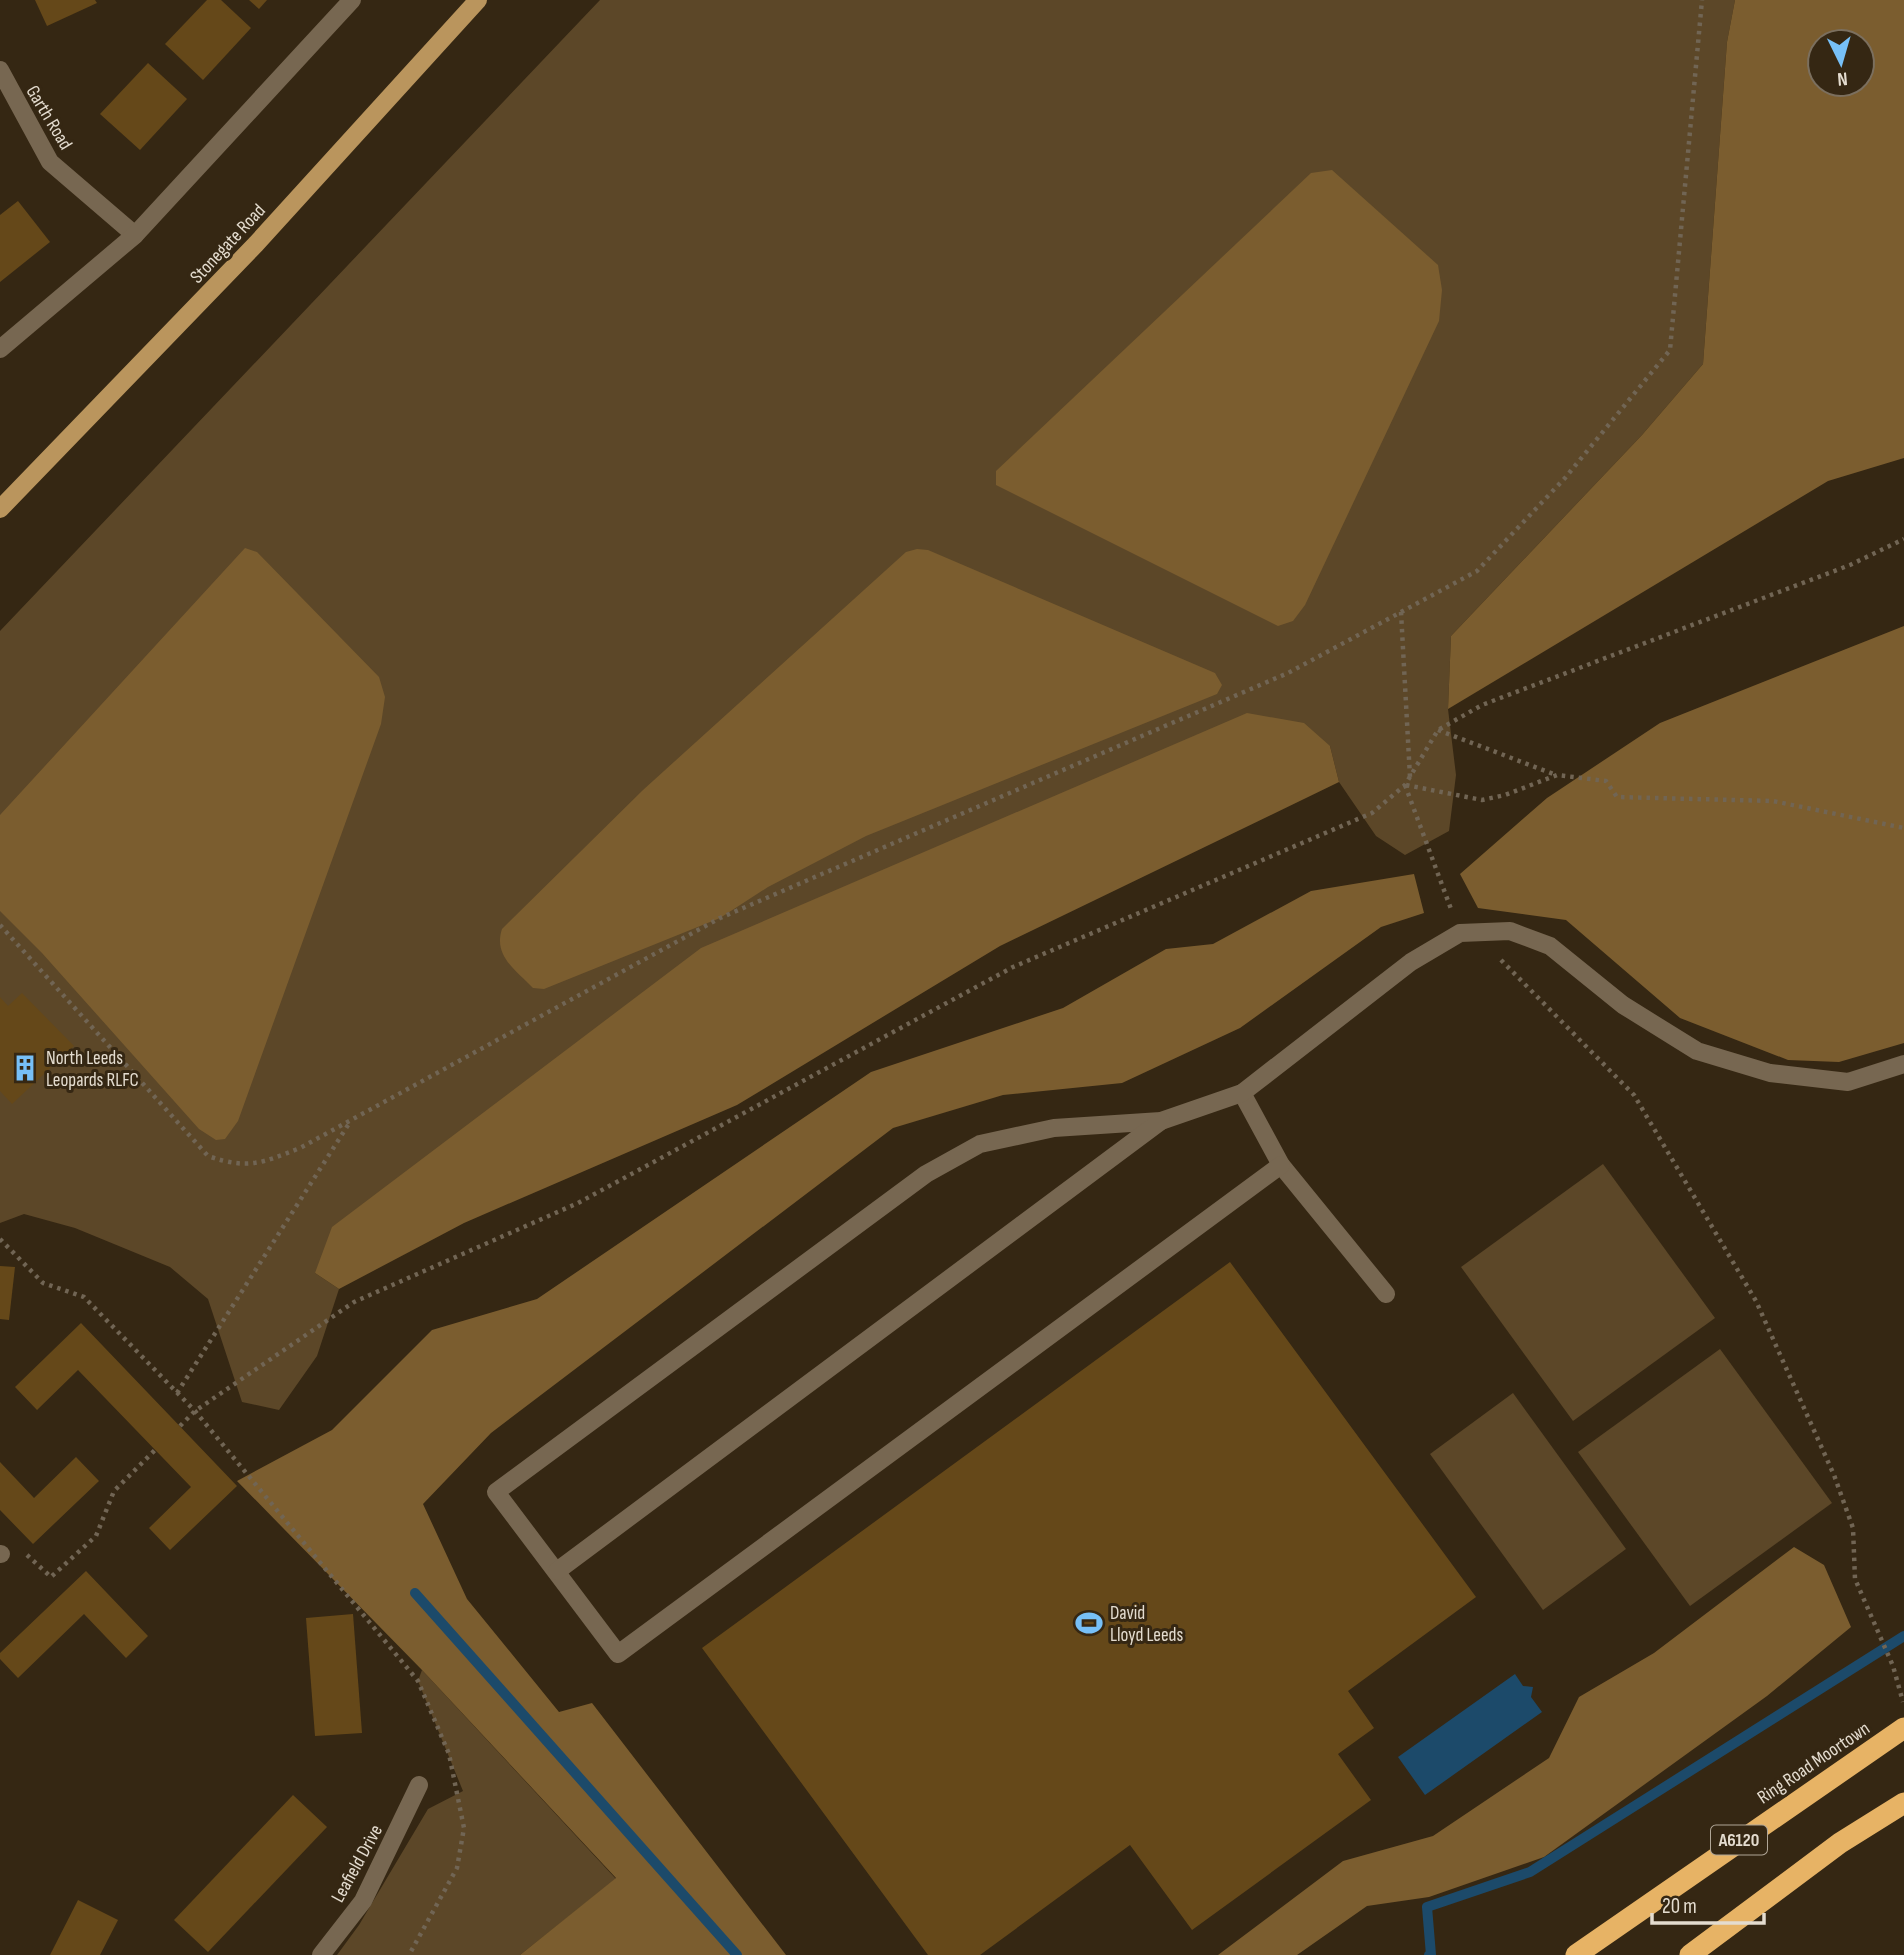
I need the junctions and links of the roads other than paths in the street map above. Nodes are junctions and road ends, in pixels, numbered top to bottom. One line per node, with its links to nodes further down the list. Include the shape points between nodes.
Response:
1 (352, 0): 4 (street)
2 (478, 0): 6 (main road, Stonegate Road, via 256,244)
3 (0, 70): 4 (street, Garth Road, via 50,162)
4 (135, 235): 5 (street)
5 (0, 349)
6 (0, 509)
7 (1904, 1064): 8 (street, via 1848,1082 1770,1073 1697,1051 1623,1005 1550,946 1510,930 1460,933 1410,962)
8 (1242, 1093): 9 (street); 10 (street)
9 (1161, 1121): 12 (street); 12 (street, via 1054,1128 980,1144 926,1174 507,1483 496,1492)
10 (1282, 1165): 11 (street); 12 (street, via 618,1654)
11 (1385, 1294)
12 (557, 1571)
13 (1904, 1728): 17 (highway, Ring Road Moortown / A6120)
14 (419, 1785): 16 (street, Leafield Drive, via 363,1901)
15 (1904, 1803): 18 (highway, via 1840,1843)
16 (321, 1955)
17 (1576, 1955)
18 (1690, 1955)

